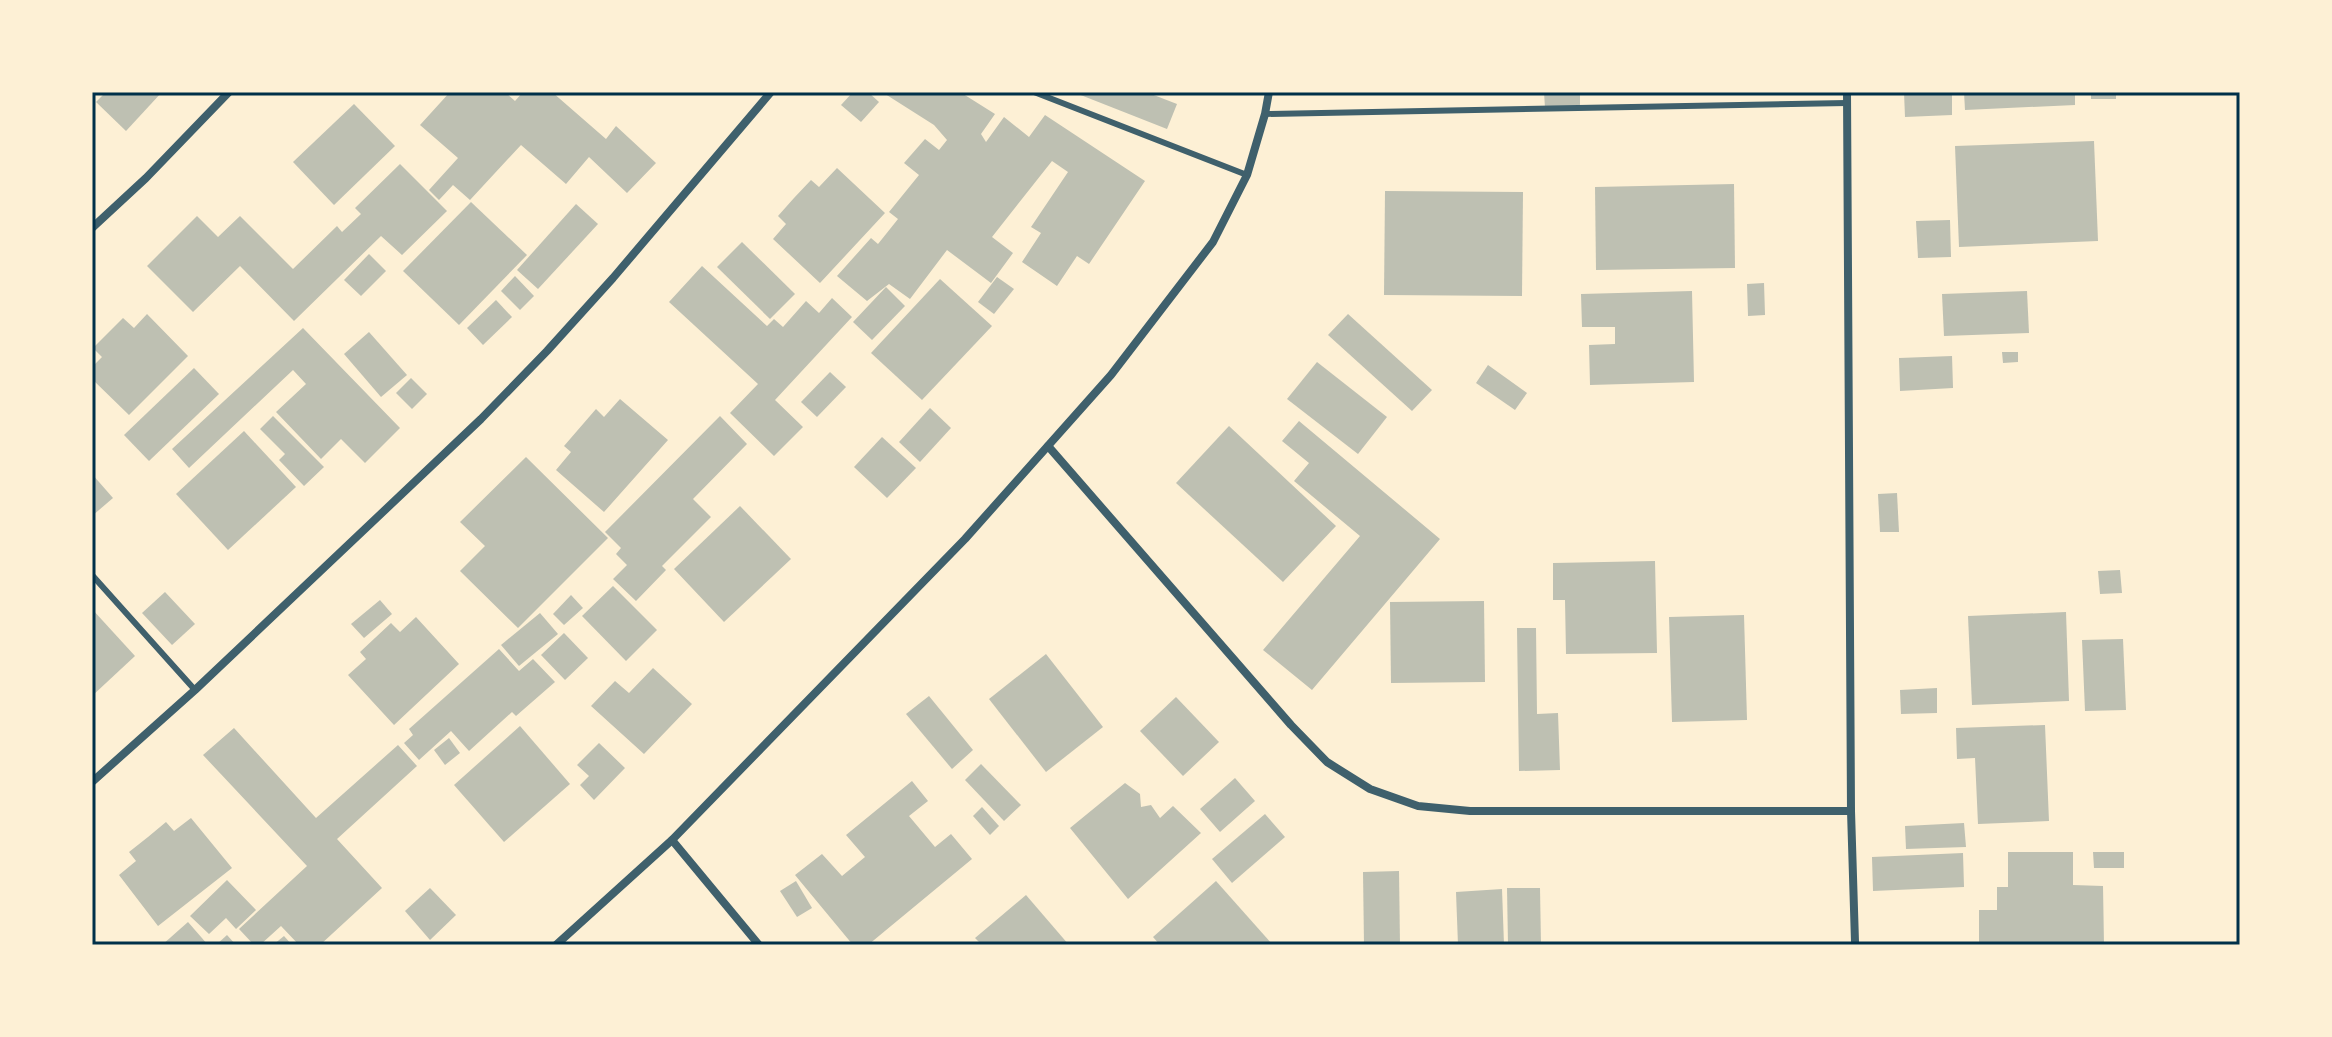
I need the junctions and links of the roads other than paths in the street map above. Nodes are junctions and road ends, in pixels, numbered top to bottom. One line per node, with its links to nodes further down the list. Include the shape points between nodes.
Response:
1 (229, 92): 9 (street)
2 (771, 92): 12 (street, via 547,351)
3 (1034, 92): 8 (lane)
4 (1269, 92): 7 (street)
5 (1847, 92): 6 (street)
6 (1847, 103): 7 (lane); 14 (street)
7 (1265, 114): 8 (street)
8 (1247, 175): 10 (street, via 1213,242 1111,375)
9 (92, 228)
10 (1048, 446): 14 (street, via 1291,725 1327,762 1370,789 1418,806 1470,811); 15 (street, via 965,539)
11 (92, 575): 12 (lane)
12 (195, 690): 13 (street)
13 (92, 782)
14 (1851, 811): 16 (street)
15 (672, 840): 17 (street); 18 (street)
16 (1855, 942)
17 (556, 945)
18 (759, 945)

